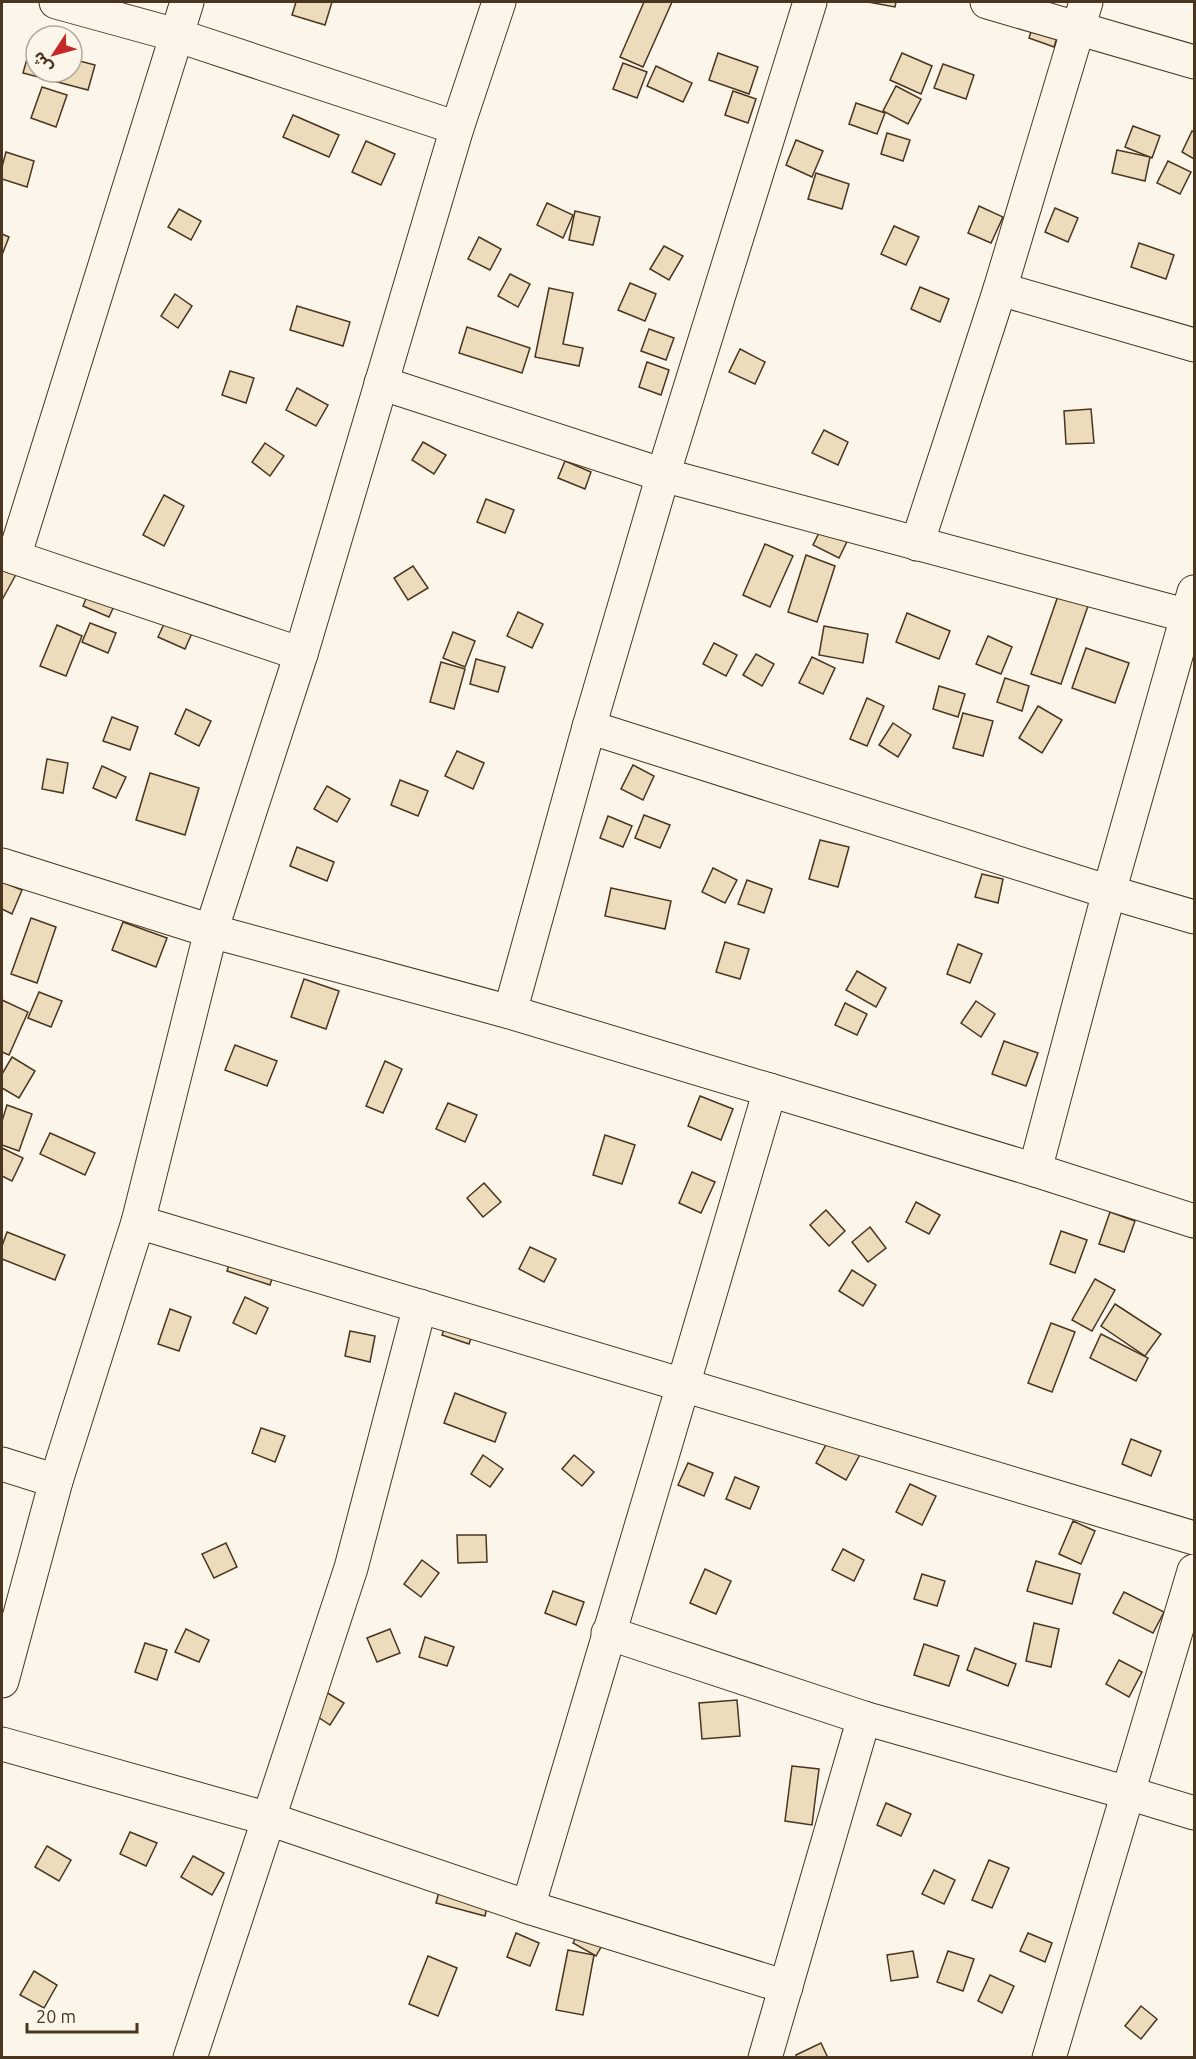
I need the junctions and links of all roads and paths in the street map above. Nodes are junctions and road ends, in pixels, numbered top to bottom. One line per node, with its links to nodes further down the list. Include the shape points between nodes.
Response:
1 (56, 2): 7 (street)
2 (187, 2): 7 (street)
3 (499, 2): 9 (street)
4 (810, 2): 13 (street)
5 (987, 2): 6 (street)
6 (1082, 15): 8 (street); 10 (street)
7 (176, 35): 9 (street); 15 (street)
8 (1194, 62)
9 (458, 128): 12 (street)
10 (1000, 289): 11 (street); 14 (street)
11 (1194, 345)
12 (381, 383): 13 (street); 17 (street)
13 (663, 475): 14 (street); 18 (street)
14 (917, 544): 16 (street)
15 (8, 555): 17 (street)
16 (1191, 604): 20 (street)
17 (301, 654): 22 (street)
18 (589, 727): 20 (street); 23 (street)
19 (2, 865): 22 (street)
20 (1109, 892): 21 (street); 25 (street)
21 (1194, 917)
22 (211, 931): 23 (street); 27 (street)
23 (510, 1012): 24 (street)
24 (770, 1090): 25 (street); 29 (street)
25 (1035, 1170): 26 (street)
26 (1194, 1221)
27 (138, 1222): 28 (street); 31 (street)
28 (420, 1306): 29 (street); 40 (street, via 351,1568)
29 (684, 1386): 32 (street); 34 (street)
30 (2, 1464): 31 (street)
31 (56, 1481): 35 (street)
32 (1194, 1538)
33 (1194, 1571): 38 (street)
34 (608, 1633): 36 (street); 41 (street)
35 (2, 1681)
36 (864, 1718): 38 (street); 42 (street)
37 (2, 1744): 40 (street)
38 (1128, 1793): 39 (street); 45 (street)
39 (1194, 1813)
40 (269, 1819): 41 (street); 43 (street)
41 (528, 1907): 42 (street)
42 (786, 1987): 44 (street)
43 (190, 2058)
44 (765, 2058)
45 (1049, 2058)

